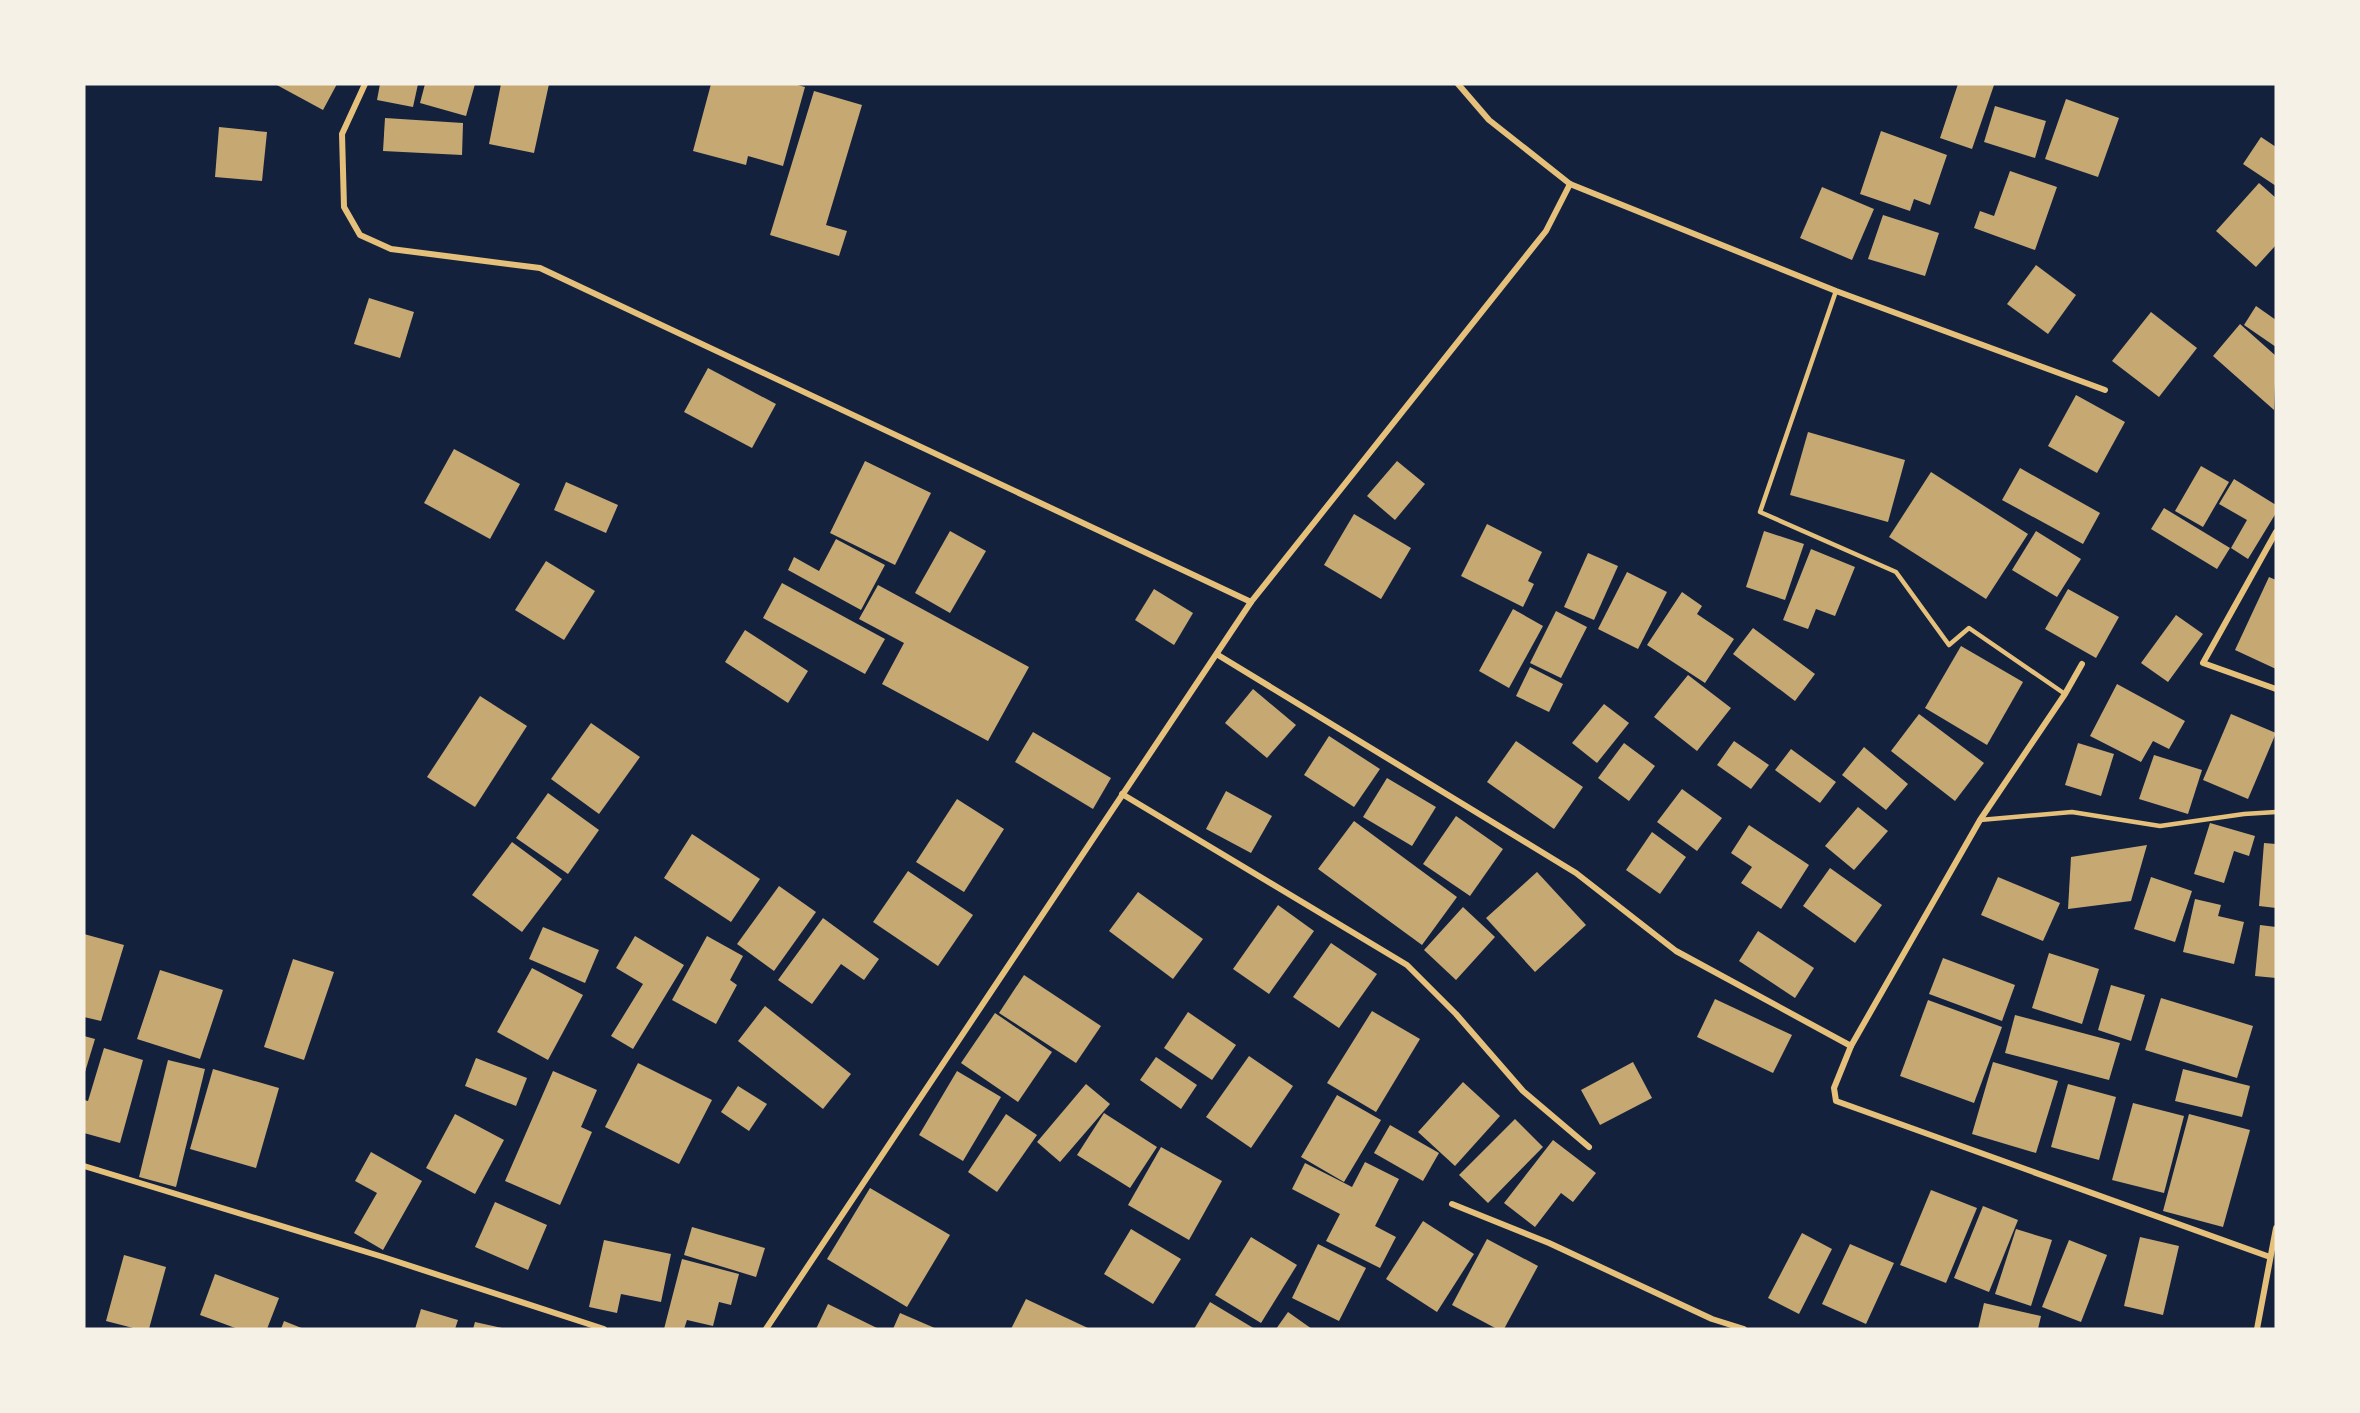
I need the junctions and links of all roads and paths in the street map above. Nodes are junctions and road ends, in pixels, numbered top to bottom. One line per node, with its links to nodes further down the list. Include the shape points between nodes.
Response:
1 (365, 84): 7 (street, via 342,134 344,207 360,235 391,249 540,268)
2 (1458, 84): 3 (street, via 1489,120)
3 (1570, 184): 4 (street); 7 (street, via 1546,231)
4 (1836, 291): 5 (street); 11 (lane, via 1760,512 1896,572 1949,645 1969,628)
5 (2105, 390)
6 (2276, 532): 10 (street, via 2203,663)
7 (1251, 602): 8 (street)
8 (1218, 655): 12 (street); 15 (street, via 1576,873 1676,951)
9 (2082, 664): 11 (street)
10 (2276, 689)
11 (2065, 694): 14 (street)
12 (1122, 794): 16 (street, via 1407,965 1523,1091); 22 (street)
13 (2276, 812): 14 (lane, via 2160,826 2072,812)
14 (1980, 820): 15 (street)
15 (1851, 1046): 20 (street, via 1834,1088 1836,1101)
16 (1589, 1147)
17 (84, 1166): 21 (street)
18 (1452, 1204): 23 (street, via 1549,1243 1712,1319)
19 (2276, 1228): 20 (street)
20 (2270, 1257): 24 (street)
21 (604, 1329)
22 (766, 1329)
23 (1744, 1329)
24 (2257, 1329)

